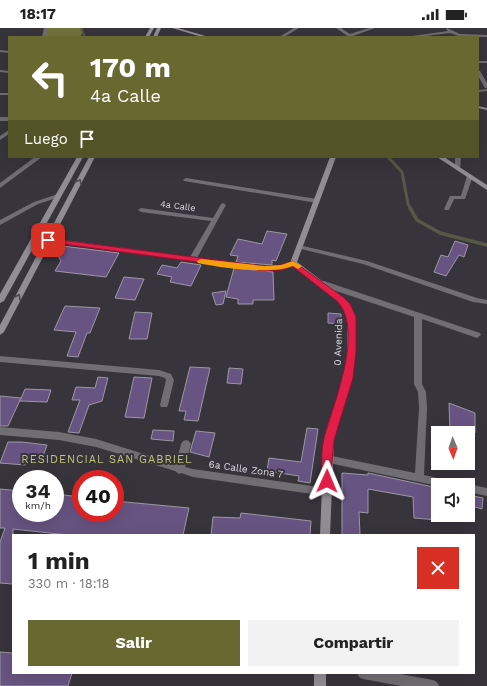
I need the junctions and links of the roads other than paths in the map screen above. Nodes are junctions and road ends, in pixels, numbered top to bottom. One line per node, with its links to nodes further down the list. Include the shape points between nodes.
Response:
1 (174, 28): 6 (street)
2 (296, 28): 7 (street)
3 (338, 28): 8 (street)
4 (372, 28): 8 (street)
5 (450, 31): 9 (street); 10 (street)
6 (203, 36)
7 (283, 36)
8 (351, 36)
9 (414, 36)
10 (487, 36)
11 (479, 74): 12 (street)
12 (487, 87)
13 (38, 158): 22 (street)
14 (79, 158): 24 (street)
15 (91, 158): 32 (street, one-way to 15)
16 (333, 158): 25 (street)
17 (442, 158): 19 (street)
18 (458, 158): 19 (street)
19 (458, 169): 20 (street)
20 (470, 176): 23 (street); 27 (street, via 463,198 452,197)
21 (186, 180): 25 (street)
22 (0, 186)
23 (487, 188)
24 (58, 196): 30 (street, via 36,203); 31 (street)
25 (317, 201): 33 (street)
26 (223, 205): 29 (street)
27 (447, 208)
28 (141, 210): 29 (street, 4a Calle)
29 (214, 220): 34 (street)
30 (0, 223)
31 (35, 238): 32 (street); 37 (street)
32 (48, 240): 34 (street); 40 (street, one-way to 32)
33 (300, 247): 35 (street); 38 (street, via 365,262)
34 (192, 260): 35 (street, via 264,269 282,268)
35 (293, 263): 36 (street, 0 Avenida)
36 (321, 283): 39 (street); 46 (street, 0 Avenida, via 347,306 352,321 348,378 332,424)
37 (0, 301)
38 (487, 302)
39 (418, 316): 41 (street); 48 (street, via 418,384 422,392 423,408)
40 (0, 332)
41 (477, 335)
42 (0, 359): 43 (street, via 159,373 168,376 170,380)
43 (164, 405)
44 (0, 431): 47 (street, 6a Calle Zona 7, via 59,436 96,443)
45 (186, 444): 47 (street)
46 (327, 459): 48 (street); 51 (street, 0 Avenida)
47 (179, 470): 51 (street, 6a Calle Zona 7)
48 (419, 478): 49 (street)
49 (431, 481)
50 (475, 489): 52 (street)
51 (326, 492): 53 (street, 0 Avenida)
52 (487, 492)
53 (325, 534)
54 (320, 674): 56 (street)
55 (368, 674): 57 (street)
56 (320, 686)
57 (434, 686)

